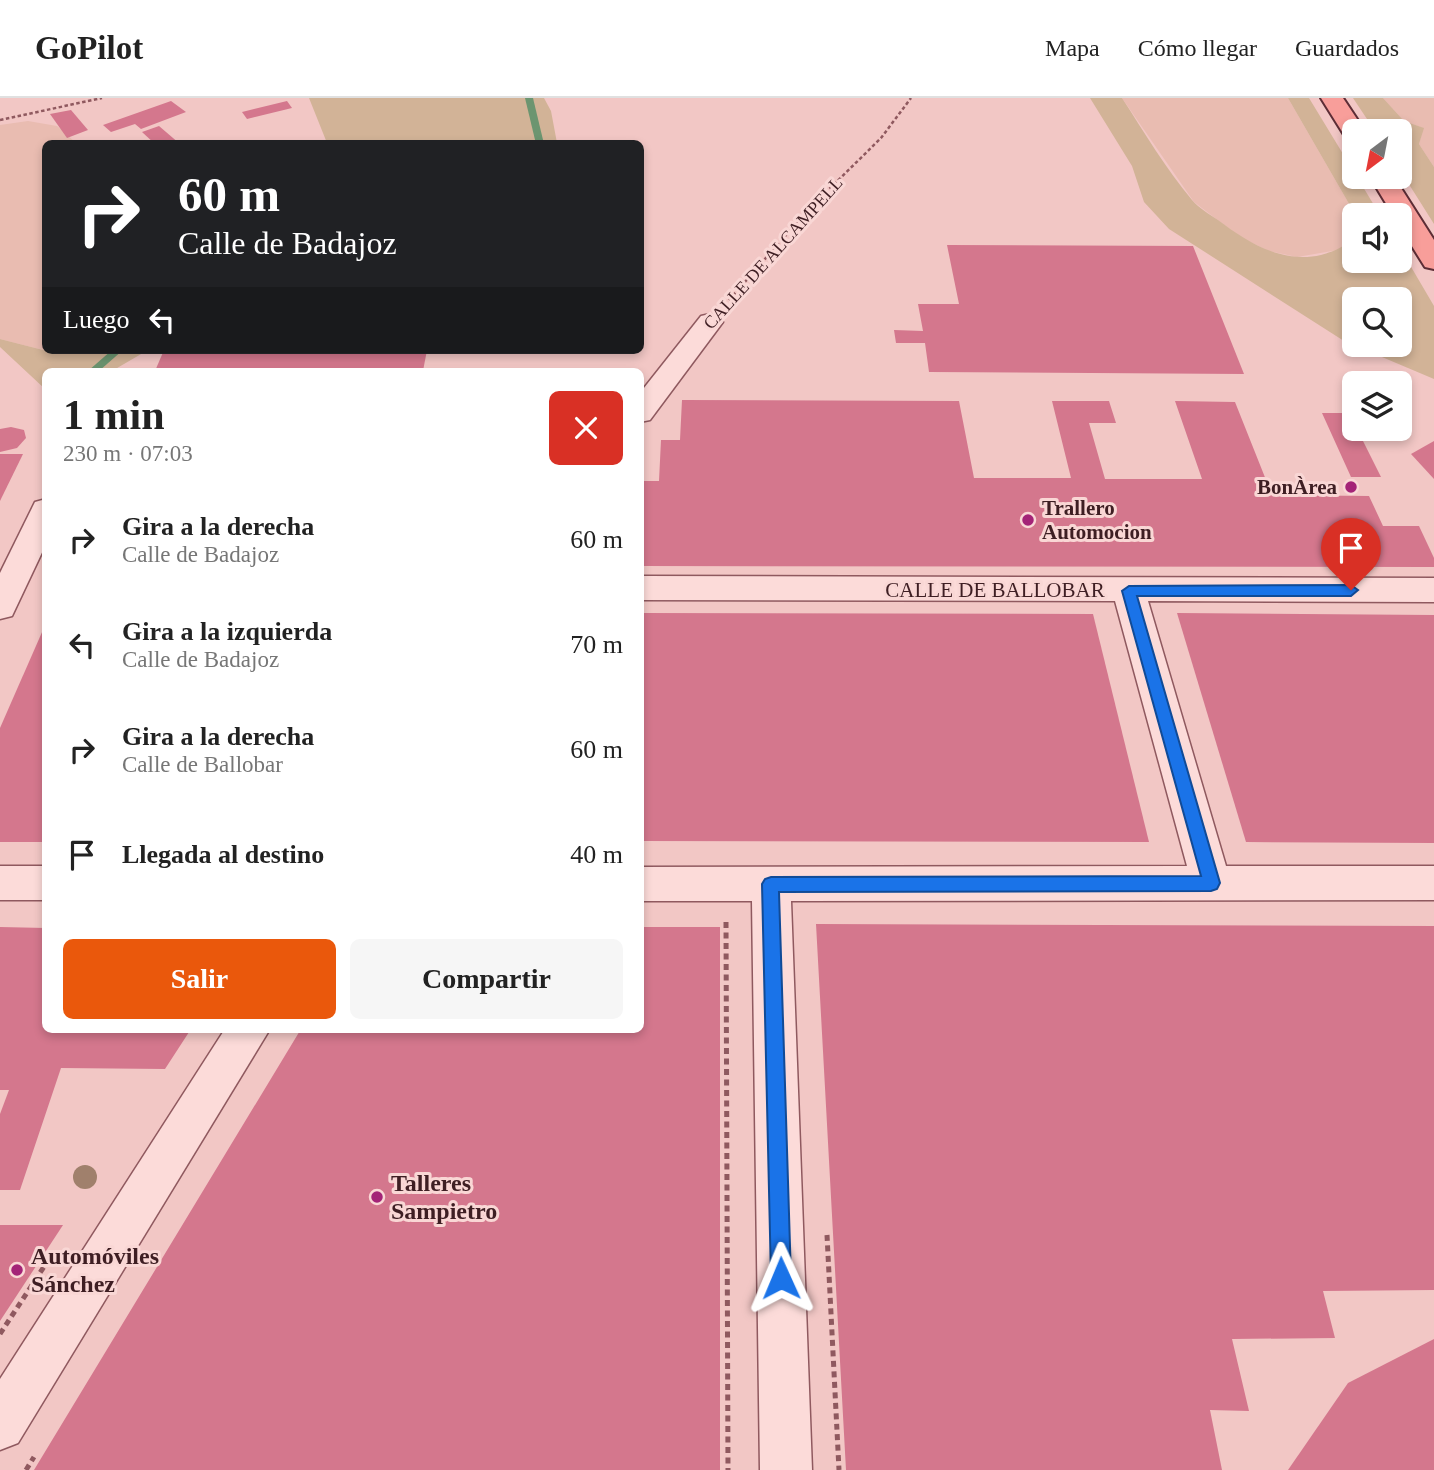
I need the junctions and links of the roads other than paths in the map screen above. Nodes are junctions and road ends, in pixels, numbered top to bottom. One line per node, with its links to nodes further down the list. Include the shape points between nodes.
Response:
1 (1332, 98): 2 (main road)
2 (1345, 119)
3 (1389, 189): 4 (main road)
4 (1434, 261)
5 (710, 322): 6 (street, CALLE DE ALCAMPELL)
6 (644, 407)
7 (42, 518): 11 (street)
8 (644, 588): 10 (street, CALLE DE BALLOBAR)
9 (1434, 590): 10 (street, CALLE DE BALLOBAR)
10 (1129, 591): 14 (street)
11 (0, 607)
12 (0, 883): 13 (street)
13 (42, 883)
14 (1211, 883): 16 (street); 17 (street)
15 (644, 884): 16 (street)
16 (771, 884): 20 (street)
17 (1434, 884)
18 (246, 1033): 19 (street)
19 (0, 1425)
20 (786, 1470)

